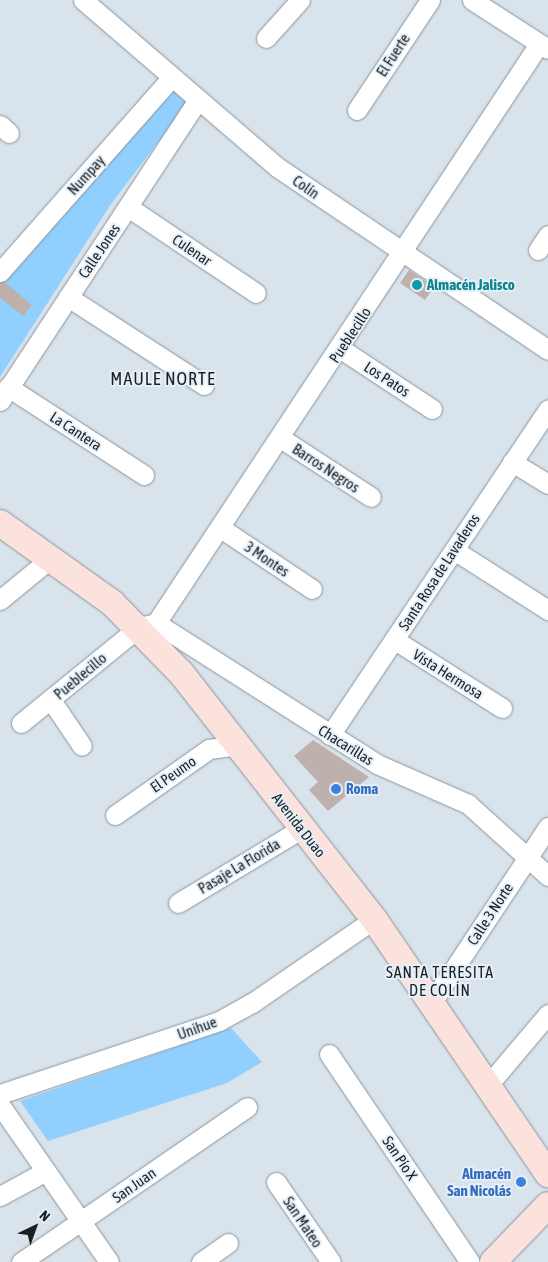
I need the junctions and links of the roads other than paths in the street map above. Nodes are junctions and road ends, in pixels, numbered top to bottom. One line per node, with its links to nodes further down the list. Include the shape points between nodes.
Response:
1 (83, 0): 7 (street, Colín)
2 (300, 0): 5 (street)
3 (430, 0): 9 (street, El Fuerte)
4 (472, 0): 6 (street)
5 (266, 38)
6 (544, 46): 11 (street, Pueblecillo)
7 (172, 77): 8 (street, Colín); 12 (street, Numpay)
8 (198, 101): 10 (street, Calle Jones); 11 (street, Colín, via 277,166)
9 (357, 110)
10 (128, 207): 13 (street, Culenar); 14 (street, Calle Jones)
11 (403, 253): 15 (street, Pueblecillo); 16 (street, Colín)
12 (0, 272)
13 (256, 293)
14 (68, 297): 17 (street); 18 (street, Calle Jones)
15 (341, 349): 19 (street, Los Patos); 21 (street, Pueblecillo)
16 (548, 350)
17 (204, 385)
18 (4, 394): 23 (street, La Cantera)
19 (432, 409)
20 (548, 409): 22 (street, Santa Rosa de Lavaderos)
21 (282, 439): 25 (street, Barros Negros); 27 (street, Pueblecillo)
22 (512, 462): 24 (street); 28 (street, Santa Rosa de Lavaderos)
23 (144, 475)
24 (548, 484)
25 (371, 497)
26 (0, 523): 29 (street, Avenida Duao)
27 (222, 530): 30 (street, 3 Montes); 33 (street, Pueblecillo)
28 (454, 550): 32 (street); 34 (street, Santa Rosa de Lavaderos)
29 (51, 558): 31 (street); 33 (street, Avenida Duao)
30 (312, 589)
31 (0, 600)
32 (548, 610)
33 (148, 625): 35 (street, Pueblecillo); 38 (street, Chacarillas); 39 (street, Avenida Duao)
34 (394, 640): 36 (street, Vista Hermosa); 38 (street, Santa Rosa de Lavaderos)
35 (50, 700): 37 (street, Pueblecillo); 40 (street)
36 (502, 708)
37 (20, 723)
38 (330, 735): 44 (street, Chacarillas, via 391,772 468,804)
39 (236, 745): 41 (street, El Peumo, via 210,748); 43 (street, Avenida Duao)
40 (82, 746)
41 (115, 815)
42 (548, 827): 44 (street, Calle 3 Norte)
43 (301, 829): 46 (street, Pasaje La Florida); 47 (street, Avenida Duao)
44 (528, 857): 45 (street, Chacarillas); 48 (street, Calle 3 Norte)
45 (548, 876)
46 (178, 903)
47 (374, 920): 48 (street, Avenida Duao); 52 (street, Unihue, via 252,1003 219,1021)
48 (432, 1002): 51 (street, Avenida Duao)
49 (548, 1014): 51 (street)
50 (329, 1054): 67 (street, San Pío X)
51 (488, 1085): 56 (street, Avenida Duao)
52 (0, 1094)
53 (0, 1105): 55 (street)
54 (247, 1107): 60 (street, San Juan)
55 (46, 1171): 58 (street); 60 (street)
56 (548, 1174)
57 (276, 1182): 66 (street, San Mateo)
58 (0, 1196)
59 (548, 1205): 62 (street)
60 (81, 1221): 63 (street, San Juan); 64 (street)
61 (228, 1243): 65 (street)
62 (496, 1261)
63 (21, 1262)
64 (109, 1262)
65 (201, 1262)
66 (330, 1262)
67 (470, 1262)

